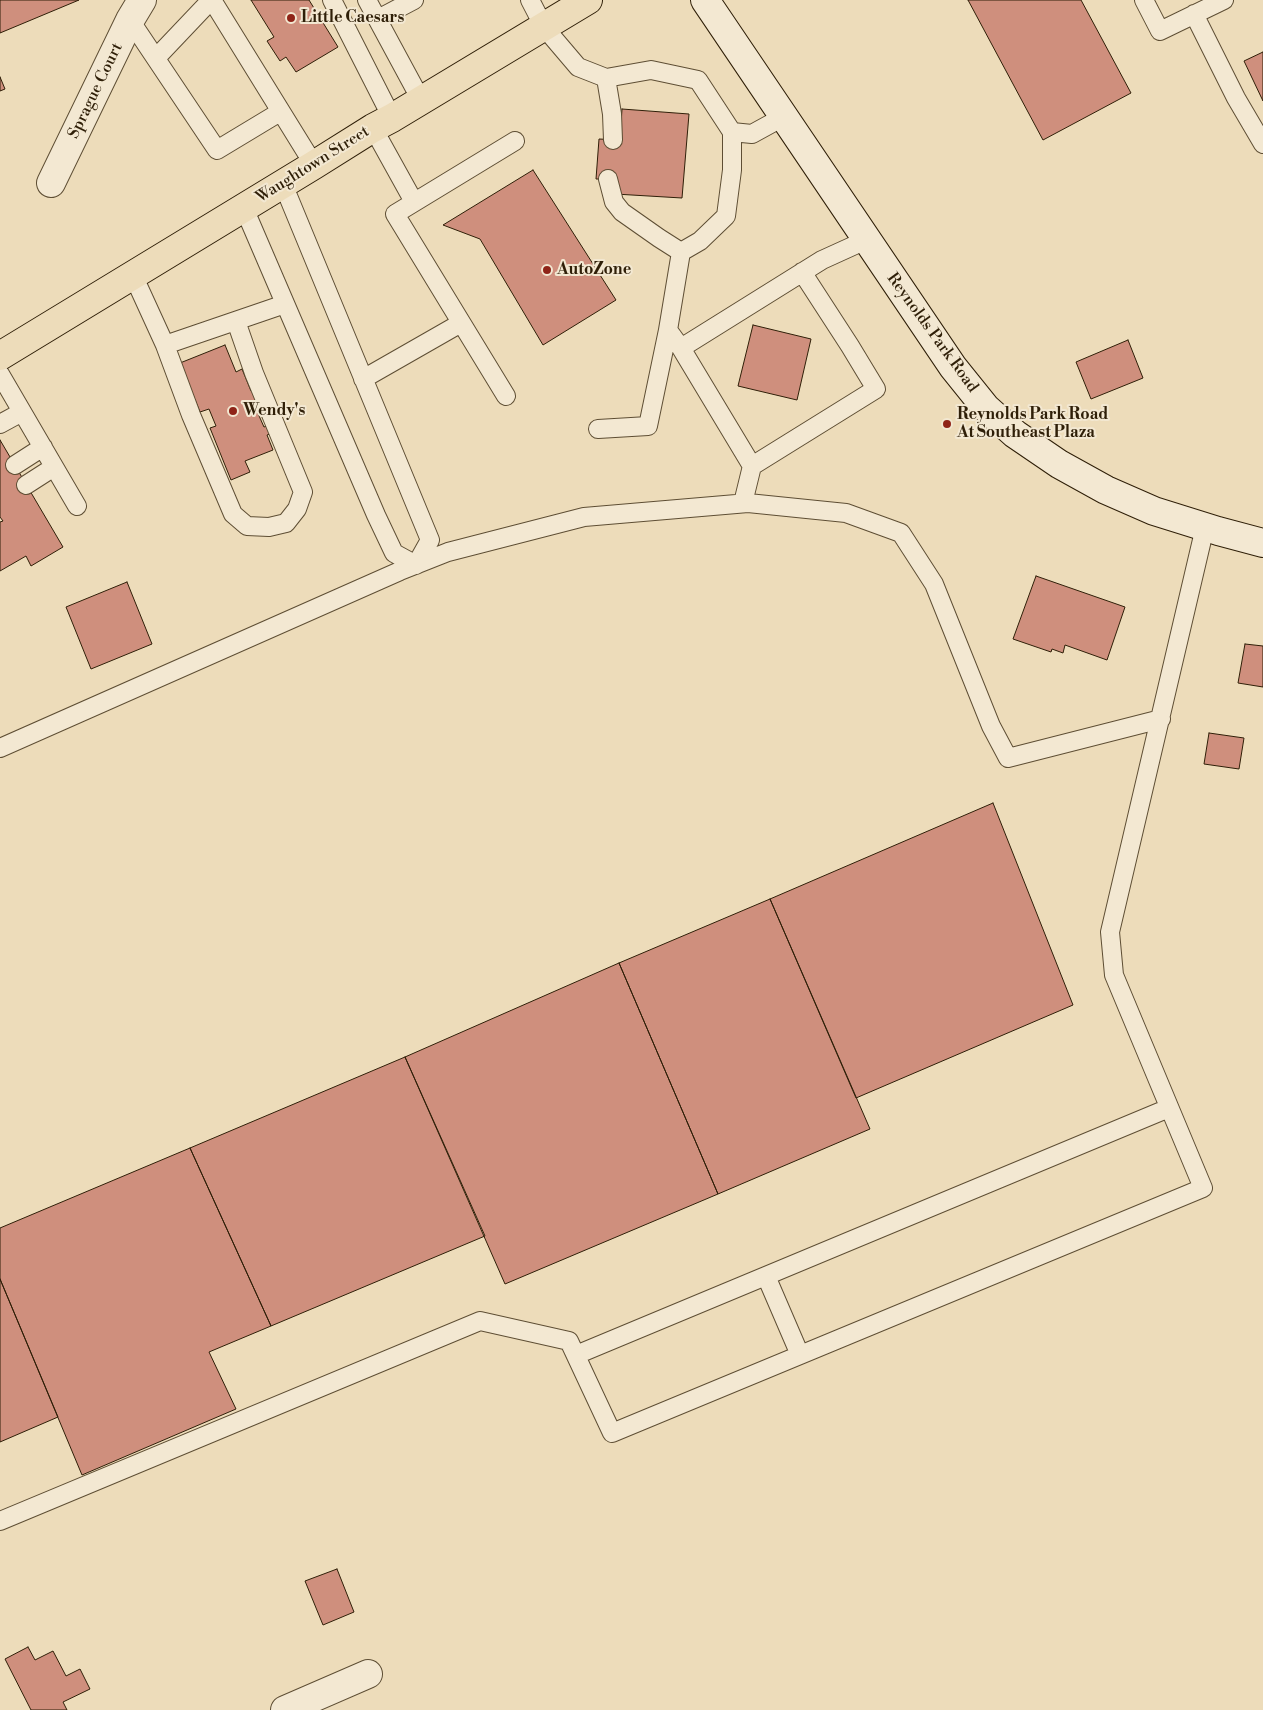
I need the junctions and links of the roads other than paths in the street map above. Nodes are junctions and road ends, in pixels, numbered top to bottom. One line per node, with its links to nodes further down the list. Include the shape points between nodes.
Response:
1 (212, 0): 14 (lane); 17 (lane)
2 (332, 0): 19 (lane)
3 (367, 0): 12 (lane)
4 (414, 0): 12 (lane)
5 (530, 0): 13 (lane)
6 (588, 0): 13 (main road, Waughtown Street)
7 (704, 0): 18 (main road, Reynolds Park Road)
8 (1144, 0): 11 (lane, via 1160,31)
9 (1224, 0): 11 (lane)
10 (136, 10): 14 (lane); 26 (main road, Sprague Court)
11 (1194, 14): 23 (lane)
12 (378, 19): 16 (lane)
13 (544, 27): 15 (lane, via 578,67); 16 (main road, Waughtown Street)
14 (156, 58): 17 (lane, via 217,150)
15 (606, 78): 20 (lane, via 651,70 698,80); 21 (lane)
16 (421, 100): 19 (main road, Waughtown Street)
17 (278, 108): 24 (lane)
18 (783, 118): 20 (lane, via 752,134); 30 (main road, Reynolds Park Road)
19 (382, 123): 24 (main road, Waughtown Street); 28 (lane)
20 (732, 132): 31 (lane, via 732,170 726,216 700,241)
21 (613, 140)
22 (515, 141): 28 (lane)
23 (1263, 144)
24 (314, 166): 27 (main road, Waughtown Street)
25 (608, 179): 31 (lane, via 614,202 622,212)
26 (51, 183)
27 (283, 184): 29 (main road, Waughtown Street); 44 (lane)
28 (414, 202): 36 (lane, via 395,214)
29 (244, 208): 33 (main road, Waughtown Street); 34 (lane)
30 (866, 240): 32 (lane); 56 (main road, Reynolds Park Road, via 953,367 986,408 1016,434 1059,464 1106,490 1154,511)
31 (681, 252): 37 (lane)
32 (802, 272): 41 (lane); 51 (lane, via 876,389)
33 (133, 275): 38 (main road, Waughtown Street); 40 (lane)
34 (285, 304): 35 (lane); 58 (lane, via 394,553)
35 (236, 321): 40 (lane); 40 (lane, via 303,492 298,508 286,523 269,527 247,526 233,514)
36 (461, 324): 44 (lane); 45 (lane)
37 (668, 330): 41 (lane); 48 (lane, via 648,426)
38 (38, 332): 39 (main road); 42 (main road, Waughtown Street)
39 (0, 341)
40 (165, 346)
41 (681, 348): 51 (lane)
42 (0, 356)
43 (0, 374): 46 (lane)
44 (363, 379): 58 (lane, via 430,540)
45 (506, 396)
46 (22, 412): 47 (lane); 49 (lane)
47 (0, 424)
48 (598, 429)
49 (43, 447): 50 (lane); 52 (lane)
50 (15, 465)
51 (752, 466): 54 (lane)
52 (54, 467): 53 (lane); 55 (lane)
53 (26, 485)
54 (743, 503): 58 (lane, via 584,517 448,552); 59 (lane, via 846,513 901,533 934,584 991,726 1008,758)
55 (77, 506)
56 (1206, 527): 57 (main road, Reynolds Park Road); 59 (lane)
57 (1263, 543)
58 (416, 565): 60 (lane)
59 (1161, 719): 61 (lane, via 1110,932 1114,975)
60 (0, 748)
61 (1169, 1108): 62 (lane); 64 (lane, via 1203,1188)
62 (766, 1276): 63 (lane); 64 (lane)
63 (576, 1355): 64 (lane, via 612,1433); 65 (lane, via 569,1341 480,1321)
64 (800, 1355)
65 (0, 1521)
66 (368, 1674): 67 (main road)
67 (285, 1710)

